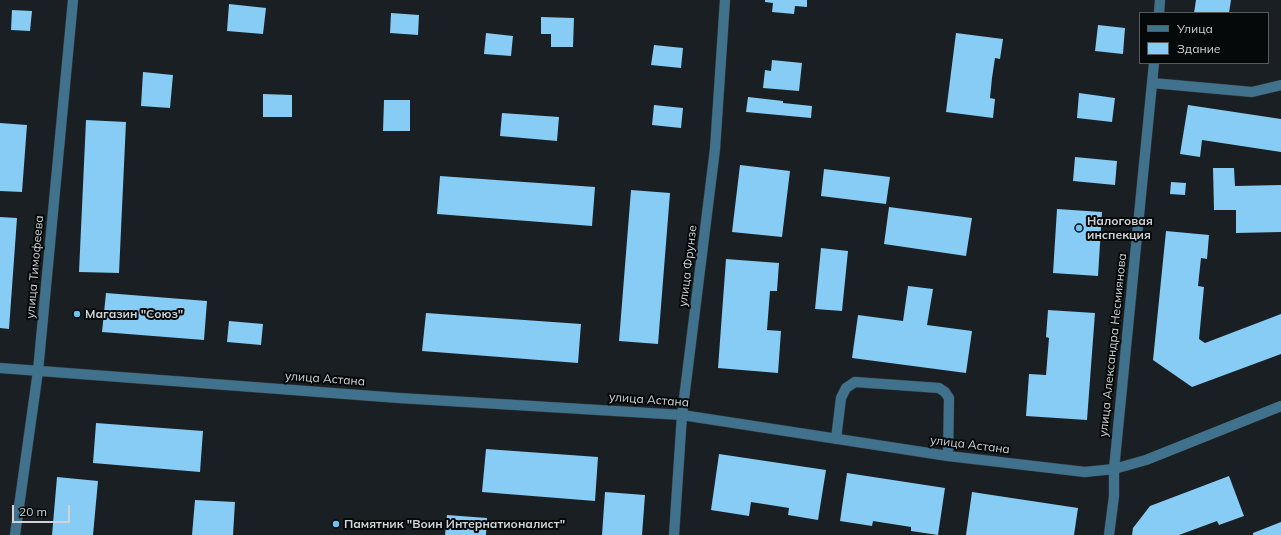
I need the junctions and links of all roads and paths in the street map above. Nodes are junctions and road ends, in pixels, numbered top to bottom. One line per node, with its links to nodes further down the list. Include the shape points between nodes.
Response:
1 (73, 0): 9 (street, улица Тимофеева)
2 (725, 0): 11 (street, улица Фрунзе, via 715,149)
3 (1160, 0): 4 (street)
4 (1159, 12)
5 (1154, 64): 6 (street, улица Александра Несмиянова)
6 (1152, 84): 7 (street, via 1252,92); 14 (street, улица Александра Несмиянова)
7 (1281, 85)
8 (0, 368): 9 (street, улица Астана)
9 (38, 370): 11 (street, улица Астана, via 399,398); 15 (street, улица Тимофеева)
10 (1281, 406): 14 (street, улица Астана, via 1146,460)
11 (682, 415): 12 (street, улица Астана); 16 (street, улица Фрунзе)
12 (836, 439): 13 (street, улица Астана); 13 (street, via 841,398 846,388 855,382 939,388 949,398)
13 (948, 456): 14 (street, улица Астана, via 1085,472)
14 (1114, 469): 17 (street, улица Александра Несмиянова, via 1114,496)
15 (15, 535)
16 (674, 535)
17 (1109, 535)

